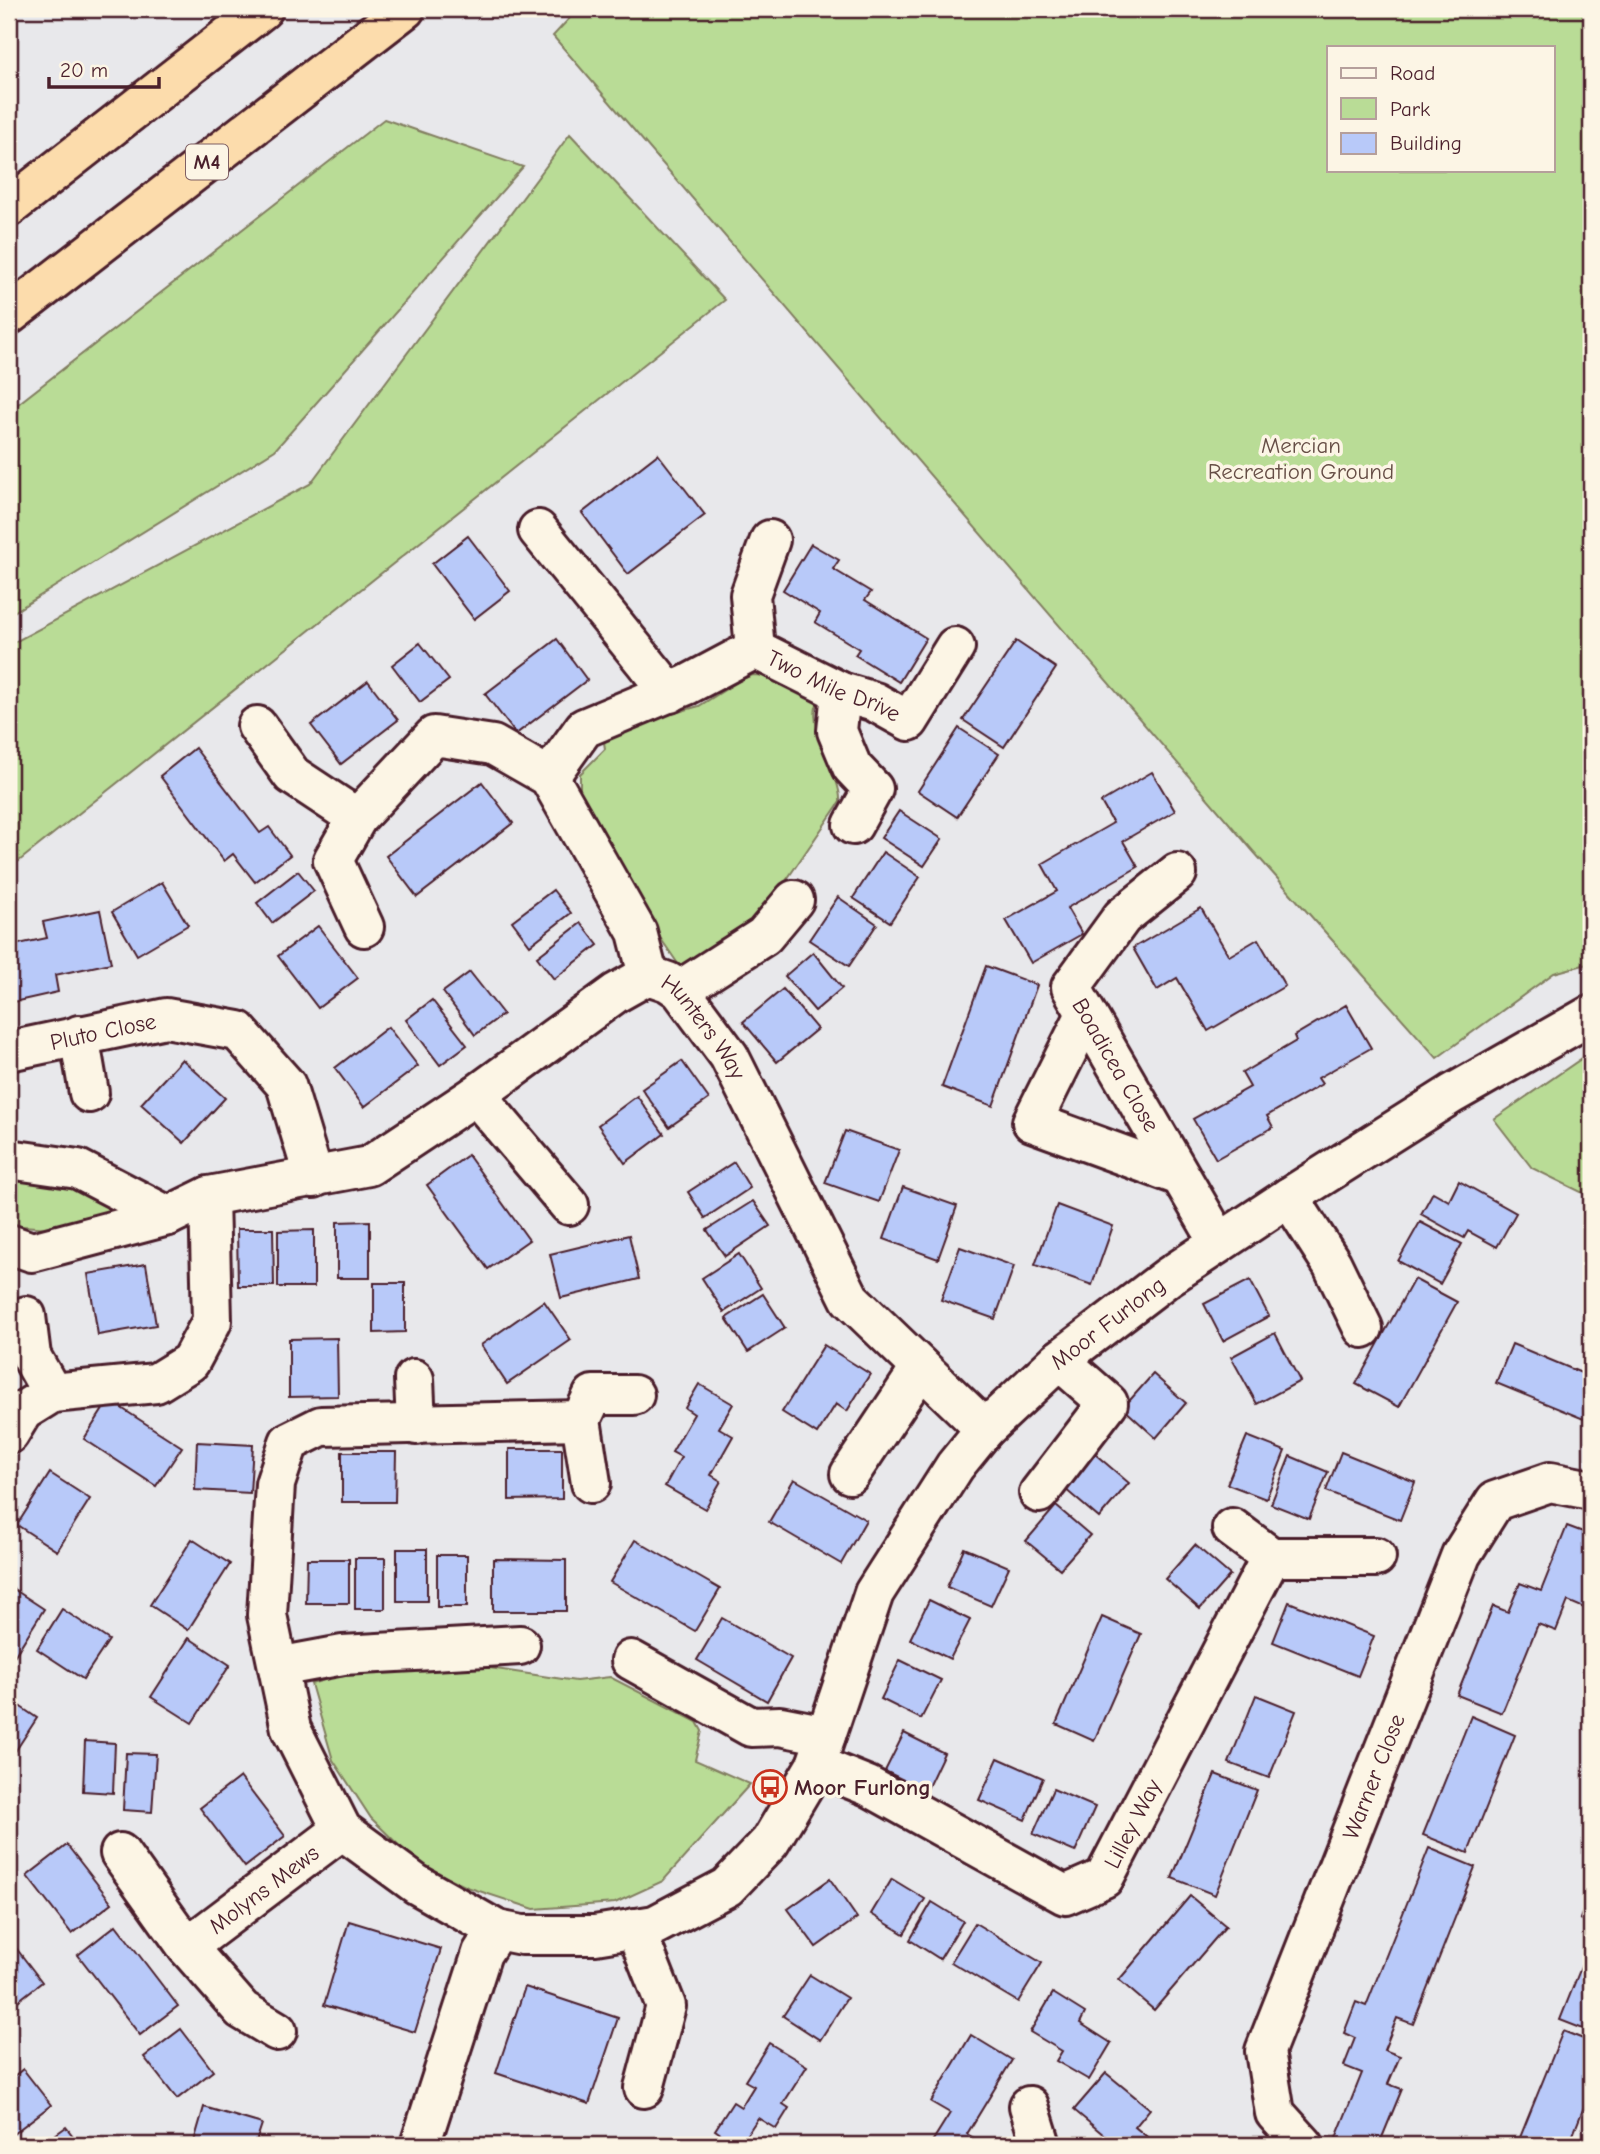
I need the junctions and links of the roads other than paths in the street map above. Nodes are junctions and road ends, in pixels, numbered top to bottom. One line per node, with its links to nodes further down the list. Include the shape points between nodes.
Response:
1 (263, 9): 3 (highway)
2 (405, 9): 4 (highway, M4)
3 (9, 207)
4 (9, 315)
5 (538, 530): 10 (street)
6 (770, 540): 8 (street, Two Mile Drive, via 750,595)
7 (955, 647): 9 (street, Two Mile Drive, via 909,721 875,702)
8 (755, 649): 9 (street, Two Mile Drive); 10 (street, Two Mile Drive)
9 (841, 692): 14 (street, via 837,731 852,767 873,789)
10 (670, 693): 12 (street, Two Mile Drive, via 584,728)
11 (257, 726): 13 (street, via 292,775)
12 (549, 777): 13 (street, via 493,745 434,736); 18 (street)
13 (357, 818): 17 (street, via 333,860)
14 (853, 825)
15 (1177, 873): 19 (street, Boadicea Close, via 1122,917 1071,987)
16 (794, 900): 18 (street, via 764,936)
17 (364, 928)
18 (664, 983): 24 (street, Hunters Way, via 616,993); 37 (street, Hunters Way, via 729,1056 850,1299)
19 (1086, 1014): 26 (street, Boadicea Close); 26 (street, via 1032,1122)
20 (1591, 1015): 29 (street, Moor Furlong, via 1452,1094)
21 (79, 1035): 22 (street, Pluto Close); 23 (street); 27 (street, Pluto Close, via 166,1018 238,1031 286,1084)
22 (9, 1051)
23 (89, 1093)
24 (477, 1095): 27 (street, Hunters Way, via 369,1166); 30 (street)
25 (9, 1159): 31 (street, via 78,1169)
26 (1180, 1176): 32 (street, Boadicea Close)
27 (314, 1178): 28 (street, Hunters Way)
28 (209, 1196): 31 (street, Hunters Way); 39 (street, via 212,1321 190,1362 156,1383)
29 (1289, 1197): 32 (street, Moor Furlong); 35 (street, via 1332,1264)
30 (569, 1205)
31 (168, 1216): 33 (street, Hunters Way, via 32,1252)
32 (1219, 1242): 36 (street, Moor Furlong)
33 (9, 1244)
34 (26, 1316): 39 (street, via 31,1356)
35 (1363, 1328)
36 (1059, 1360): 43 (street, Moor Furlong); 48 (street, via 1108,1403)
37 (920, 1369): 43 (street, Hunters Way); 45 (street)
38 (414, 1379): 42 (street)
39 (52, 1393): 44 (street, via 23,1411)
40 (634, 1395): 41 (street, via 593,1395)
41 (581, 1420): 42 (street); 46 (street)
42 (416, 1425): 54 (street, via 321,1426 289,1443 275,1484 267,1615)
43 (985, 1429): 55 (street, Moor Furlong, via 955,1465 873,1593)
44 (9, 1434)
45 (850, 1474)
46 (591, 1483)
47 (1591, 1490): 66 (street, Warner Close, via 1550,1482 1495,1501 1461,1555 1265,2051 1275,2113)
48 (1039, 1493)
49 (1232, 1528): 50 (street)
50 (1271, 1557): 51 (street); 55 (street, Lilley Way, via 1104,1878 1065,1895 868,1786)
51 (1377, 1557)
52 (520, 1645): 54 (street, via 343,1655)
53 (631, 1660): 55 (street, via 751,1727 780,1726)
54 (278, 1667): 56 (street, via 291,1729)
55 (821, 1750): 58 (street, Moor Furlong, via 770,1842 727,1886 655,1924)
56 (342, 1830): 59 (street, via 415,1884); 60 (street, Molyns Mews)
57 (120, 1853): 60 (street, Molyns Mews)
58 (635, 1928): 59 (street, Moor Furlong, via 595,1935 522,1935); 62 (street, via 666,2006)
59 (497, 1930): 64 (street, via 482,1953)
60 (187, 1947): 61 (street, Molyns Mews, via 242,2010)
61 (276, 2031)
62 (644, 2088)
63 (1029, 2106): 65 (street)
64 (420, 2145)
65 (1041, 2145)
66 (1304, 2145)

